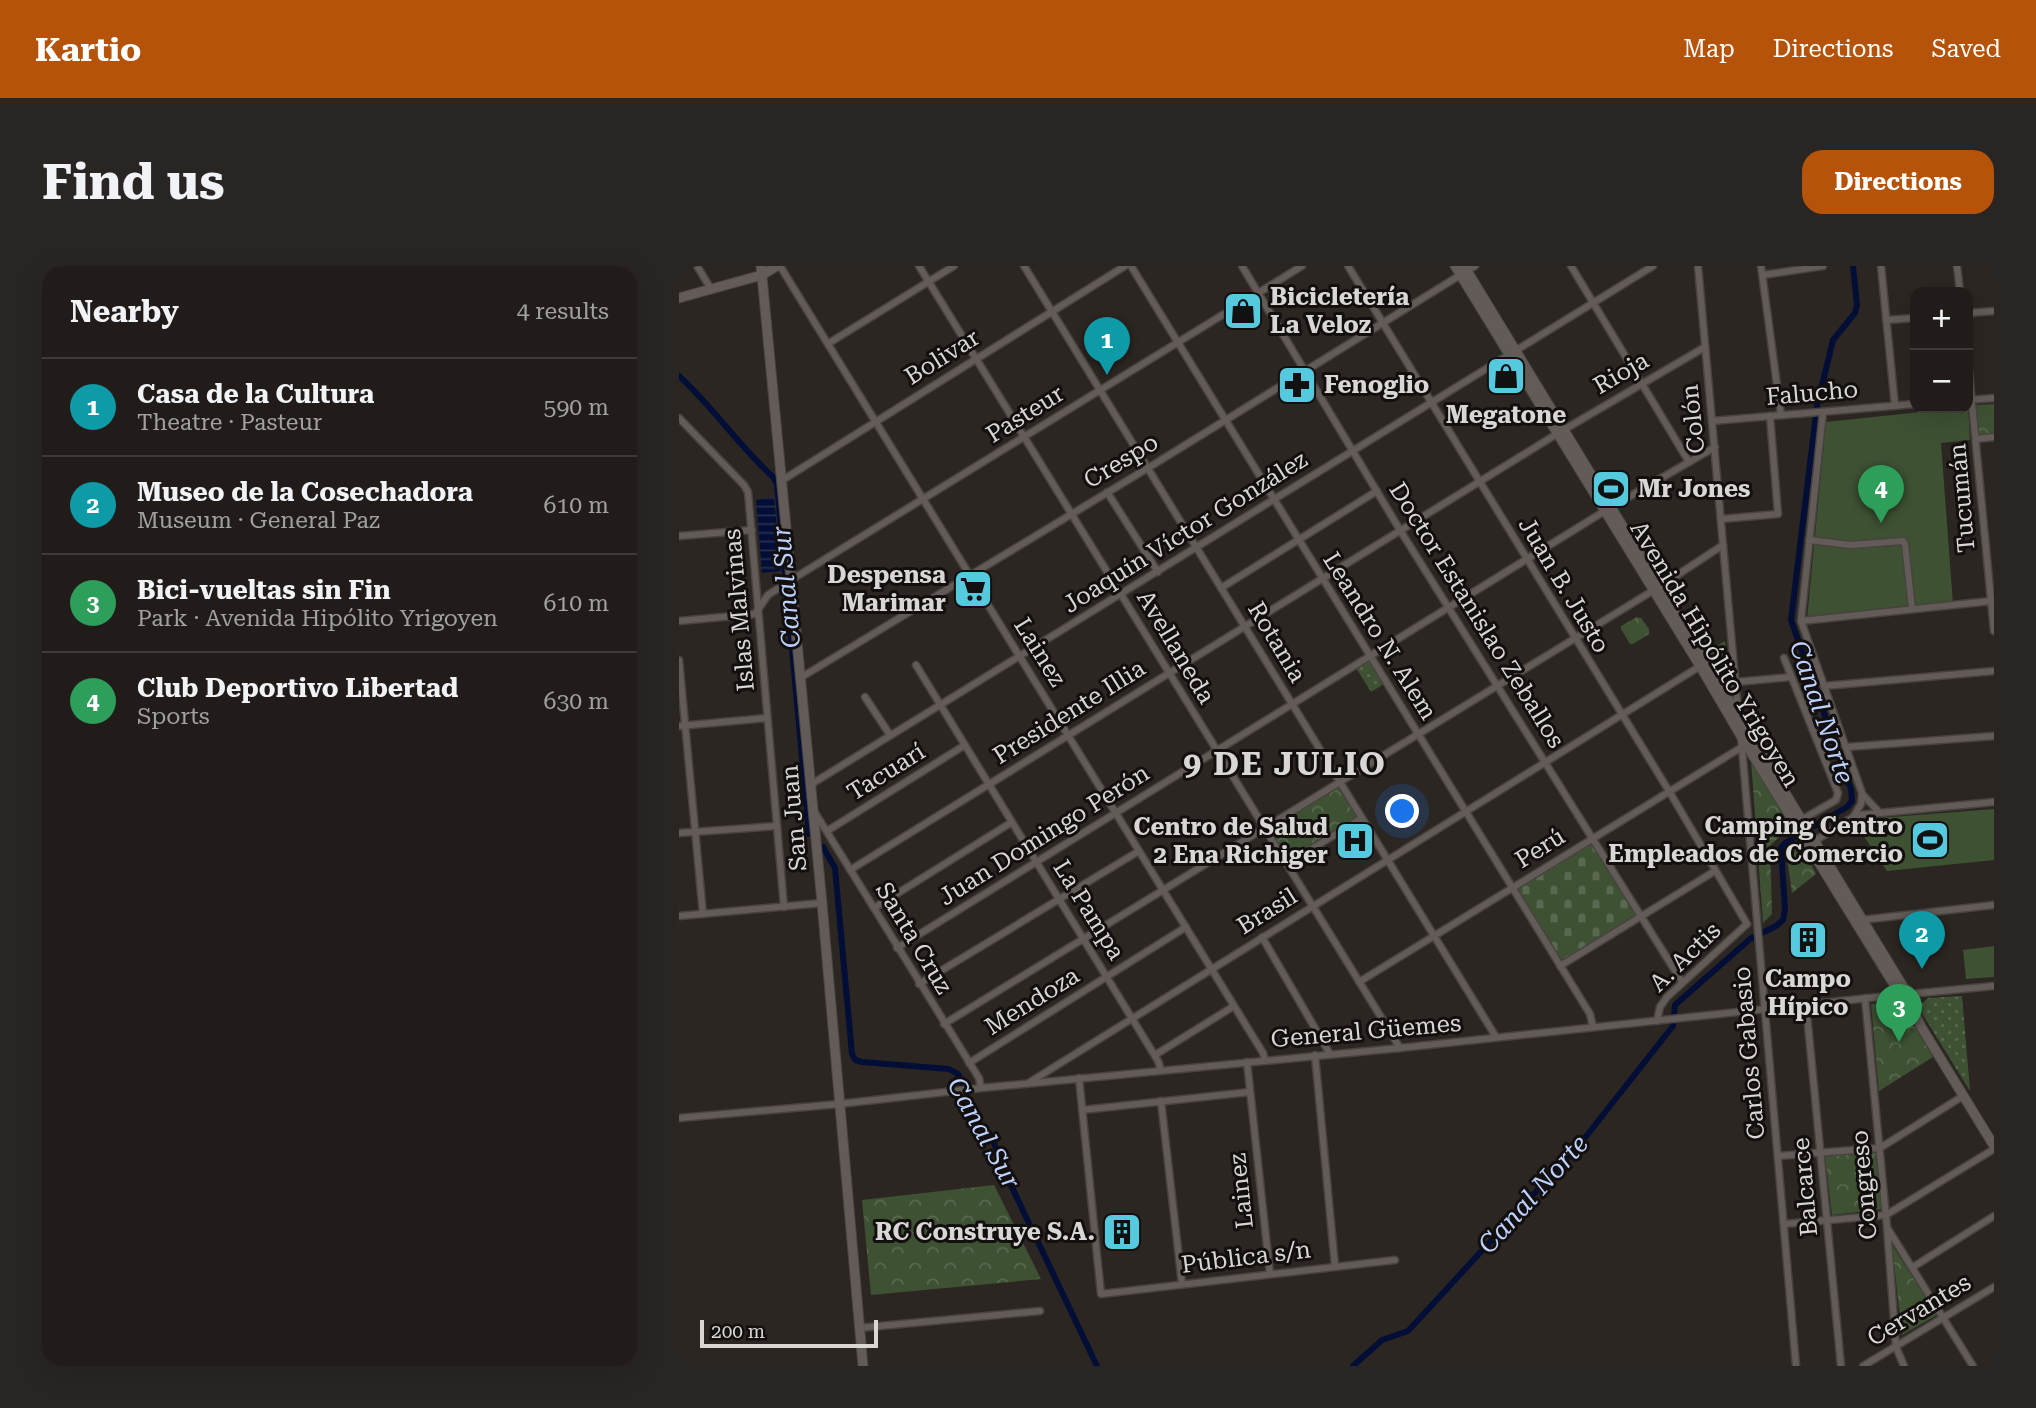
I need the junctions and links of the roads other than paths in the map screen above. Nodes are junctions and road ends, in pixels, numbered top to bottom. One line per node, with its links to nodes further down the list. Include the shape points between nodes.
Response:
1 (697, 266): 23 (street)
2 (779, 266): 19 (street); 34 (street, Lainez)
3 (919, 266): 21 (street, Avellaneda)
4 (954, 266): 21 (street)
5 (1024, 266): 28 (street, Rotania)
6 (1125, 266): 28 (street, Bolivar)
7 (1131, 266): 33 (street, Leandro N. Alem)
8 (1242, 266): 24 (street, Doctor Estanislao Zeballos)
9 (1302, 266): 24 (street, Pasteur)
10 (1348, 266): 32 (street, Juan B. Justo)
11 (1571, 266): 26 (street)
12 (1653, 266): 26 (street, Joaquín Víctor González)
13 (1698, 266): 35 (street, Colón)
14 (1761, 266): 20 (street)
15 (1823, 266): 20 (street)
16 (1881, 266): 31 (street)
17 (1957, 266): 22 (street)
18 (1464, 269): 32 (street, Crespo); 36 (street, Avenida Hipólito Yrigoyen)
19 (762, 270): 23 (street); 62 (street, San Juan)
20 (1763, 275): 48 (street)
21 (929, 281): 34 (street); 37 (street, Avellaneda)
22 (1959, 287)
23 (711, 289): 25 (street)
24 (1258, 293): 33 (street, Pasteur); 38 (street, Doctor Estanislao Zeballos)
25 (679, 298)
26 (1594, 304): 36 (street, Joaquín Víctor González); 39 (street)
27 (1994, 311): 29 (street)
28 (1052, 312): 37 (street, Bolivar); 40 (street, Rotania)
29 (1973, 313)
30 (1910, 318): 31 (street)
31 (1886, 320): 45 (street)
32 (1383, 324): 38 (street, Crespo); 43 (street, Juan B. Justo)
33 (1178, 342): 40 (street, Pasteur); 51 (street, Leandro N. Alem)
34 (829, 343): 52 (street, Lainez)
35 (1705, 347): 39 (street, Rioja); 53 (street, Colón)
36 (1513, 353): 43 (street, Joaquín Víctor González); 54 (street, Avenida Hipólito Yrigoyen)
37 (977, 358): 52 (street, Bolivar); 55 (street, Avellaneda)
38 (1304, 370): 51 (street, Crespo); 59 (street, Doctor Estanislao Zeballos)
39 (1641, 383): 54 (street, Rioja); 60 (street)
40 (1100, 390): 55 (street, Pasteur); 61 (street, Rotania)
41 (1994, 398): 42 (street)
42 (1973, 400)
43 (1432, 403): 59 (street, Joaquín Víctor González); 63 (street, Juan B. Justo)
44 (1910, 404): 45 (street, Falucho)
45 (1895, 406): 46 (street, Falucho)
46 (1823, 412): 48 (street, Falucho); 77 (street)
47 (1972, 413): 57 (street, Tucumán)
48 (1781, 415): 49 (street, Falucho)
49 (1770, 416): 53 (street, Falucho); 70 (street, via 1778,514)
50 (679, 418): 71 (street, Islas Malvinas, via 746,488)
51 (1225, 419): 61 (street, Crespo); 67 (street, Leandro N. Alem)
52 (876, 421): 62 (street, Bolivar); 66 (street, Lainez)
53 (1712, 421): 58 (street, Colón)
54 (1561, 432): 63 (street, Presidente Illia); 68 (street, Avenida Hipólito Yrigoyen)
55 (1024, 437): 66 (street, Pasteur); 69 (street, Avellaneda)
56 (1994, 438): 57 (street)
57 (1976, 439): 74 (street, Tucumán)
58 (1715, 447): 60 (street, Juan Domingo Perón); 70 (street, Colón)
59 (1353, 452): 64 (street, Doctor Estanislao Zeballos); 67 (street, Joaquín Víctor González)
60 (1689, 462): 68 (street, Juan Domingo Perón)
61 (1148, 468): 65 (street, Crespo); 79 (street, Rotania)
62 (781, 481): 84 (street, San Juan)
63 (1479, 482): 72 (street, Presidente Illia); 80 (street, Juan B. Justo)
64 (1377, 491): 72 (street, Doctor Estanislao Zeballos); 76 (street)
65 (1107, 492): 69 (street, Crespo); 81 (street)
66 (924, 498): 82 (street, Lainez); 84 (street, Pasteur)
67 (1274, 499): 76 (street, Leandro N. Alem); 79 (street, Joaquín Víctor González)
68 (1608, 509): 80 (street, Juan Domingo Perón); 86 (street, Avenida Hipólito Yrigoyen)
69 (1072, 513): 82 (street, Crespo); 89 (street, Avellaneda)
70 (1721, 519): 78 (street, Colón)
71 (752, 530): 75 (street); 87 (street, Islas Malvinas)
72 (1401, 530): 83 (street, Presidente Illia); 91 (street, Doctor Estanislao Zeballos)
73 (1994, 533): 74 (street)
74 (1985, 534): 90 (street, Tucumán)
75 (679, 536)
76 (1299, 540): 83 (street, Leandro N. Alem); 85 (street)
77 (1809, 540): 92 (street, via 1850,545 1903,541); 95 (street)
78 (1723, 545): 86 (street); 109 (street, Colón)
79 (1196, 548): 81 (street, Joaquín Víctor González); 85 (street, Rotania)
80 (1527, 559): 91 (street, Juan Domingo Perón); 98 (street, Juan B. Justo)
81 (1158, 572): 89 (street, Joaquín Víctor González)
82 (970, 575): 99 (street, Lainez); 108 (street, Crespo)
83 (1322, 578): 96 (street, Presidente Illia); 100 (street, Leandro N. Alem)
84 (791, 580): 88 (street, Pasteur); 108 (street, San Juan)
85 (1221, 588): 96 (street, Rotania)
86 (1656, 588): 98 (street); 103 (street, Avenida Hipólito Yrigoyen)
87 (757, 591): 88 (street); 93 (street, Islas Malvinas)
88 (770, 594): 93 (street, Pasteur)
89 (1121, 594): 99 (street, Joaquín Víctor González); 106 (street, Avellaneda)
90 (1991, 601): 92 (street); 97 (street, Tucumán)
91 (1448, 608): 100 (street, Juan Domingo Perón); 110 (street, Doctor Estanislao Zeballos)
92 (1912, 609): 95 (street)
93 (758, 612): 94 (street); 116 (street, Islas Malvinas)
94 (679, 621)
95 (1801, 621): 111 (street)
96 (1245, 626): 106 (street, Presidente Illia); 113 (street, Rotania)
97 (1994, 631)
98 (1574, 638): 110 (street); 115 (street, Juan B. Justo)
99 (1019, 656): 114 (street, Joaquín Víctor González); 121 (street, Lainez)
100 (1370, 656): 113 (street, Juan Domingo Perón); 119 (street, Leandro N. Alem)
101 (1784, 658): 107 (street)
102 (679, 660): 118 (street)
103 (1703, 664): 115 (street, Brasil); 117 (street, Avenida Hipólito Yrigoyen); 123 (street, Avenida Hipólito Yrigoyen)
104 (916, 665): 114 (street, La Pampa)
105 (1994, 671): 111 (street)
106 (1169, 673): 121 (street, Presidente Illia); 126 (street, Avellaneda)
107 (1791, 677): 109 (street); 141 (street, via 1838,797)
108 (800, 678): 130 (street, San Juan)
109 (1736, 682): 117 (street, Colón)
110 (1497, 685): 119 (street); 127 (street, Doctor Estanislao Zeballos)
111 (1824, 686): 125 (street)
112 (866, 697): 120 (street)
113 (1293, 704): 126 (street, Juan Domingo Perón); 128 (street, Rotania)
114 (940, 705): 120 (street, Joaquín Víctor González); 124 (street, La Pampa)
115 (1621, 715): 127 (street, Brasil); 131 (street, Juan B. Justo)
116 (767, 718): 118 (street); 142 (street, Islas Malvinas)
117 (1738, 718): 123 (street, Colón); 141 (street, Avenida Hipólito Yrigoyen)
118 (682, 726): 144 (street)
119 (1418, 734): 128 (street); 135 (street, Leandro N. Alem)
120 (890, 735): 130 (street, Joaquín Víctor González)
121 (1069, 735): 129 (street, Presidente Illia); 137 (street, Lainez)
122 (1994, 736): 125 (street)
123 (1741, 741): 131 (street, Perú); 141 (street, Avenida Hipólito Yrigoyen); 168 (street, Carlos Gabasio)
124 (965, 745): 129 (street, La Pampa); 145 (street, Tacuarí)
125 (1847, 747): 132 (street)
126 (1217, 750): 137 (street, Juan Domingo Perón); 143 (street, Avellaneda)
127 (1545, 762): 135 (street, Brasil); 147 (street, Doctor Estanislao Zeballos)
128 (1340, 782): 139 (street, Rotania); 143 (street)
129 (989, 784): 140 (street, La Pampa); 153 (street, Presidente Illia)
130 (810, 785): 134 (street, San Juan)
131 (1669, 792): 147 (street, Perú); 154 (street, Juan B. Justo)
132 (1862, 793): 136 (street); 138 (street)
133 (1994, 802): 136 (street)
134 (812, 809): 145 (street, Santa Cruz); 158 (street, San Juan)
135 (1465, 811): 150 (street, Brasil); 155 (street, Leandro N. Alem)
136 (1879, 812): 138 (street)
137 (1116, 813): 149 (street, Lainez); 151 (street, Juan Domingo Perón)
138 (1853, 817): 148 (street)
139 (1363, 818): 150 (street, Rotania); 152 (street)
140 (1012, 822): 151 (street, La Pampa); 162 (street)
141 (1800, 824): 148 (street, Avenida Hipólito Yrigoyen)
142 (777, 826): 144 (street); 161 (street, Islas Malvinas)
143 (1265, 828): 152 (street, Avellaneda); 156 (street)
144 (695, 831): 146 (street); 163 (street)
145 (827, 831): 153 (street, Santa Cruz)
146 (679, 833)
147 (1592, 838): 155 (street, Perú); 165 (street, Doctor Estanislao Zeballos)
148 (1810, 840): 166 (street, Avenida Hipólito Yrigoyen)
149 (1139, 850): 156 (street, Lainez); 157 (street)
150 (1387, 859): 160 (street, Brasil); 170 (street, Rotania)
151 (1037, 862): 157 (street, La Pampa); 173 (street, Juan Domingo Perón)
152 (1287, 864): 160 (street, Avellaneda)
153 (850, 870): 162 (street, Santa Cruz)
154 (1715, 871): 165 (street); 167 (street, Juan B. Justo)
155 (1512, 888): 170 (street, Perú); 174 (street, Leandro N. Alem)
156 (1163, 890): 169 (street, Lainez); 172 (street)
157 (1059, 899): 172 (street, La Pampa); 179 (street)
158 (822, 903): 161 (street); 205 (street, San Juan)
159 (1994, 905): 166 (street)
160 (1313, 906): 171 (street, Brasil); 177 (street, Avellaneda)
161 (785, 907): 163 (street)
162 (873, 908): 173 (street, Santa Cruz)
163 (703, 914): 164 (street)
164 (679, 916)
165 (1641, 918): 174 (street); 178 (street, Doctor Estanislao Zeballos)
166 (1859, 921): 181 (street, Avenida Hipólito Yrigoyen)
167 (1747, 924): 168 (street); 178 (street, A. Actis)
168 (1756, 924): 185 (street, Carlos Gabasio)
169 (1186, 927): 175 (street, Lainez); 176 (street, Mendoza)
170 (1434, 935): 177 (street, Perú); 190 (street, Rotania)
171 (1262, 937): 175 (street, Brasil); 192 (street)
172 (1084, 938): 176 (street, La Pampa); 188 (street)
173 (897, 948): 179 (street, Santa Cruz)
174 (1560, 966): 189 (street, Leandro N. Alem, via 1590,1014)
175 (1211, 968): 184 (street, Lainez); 186 (street, Brasil)
176 (1107, 976): 186 (street, La Pampa); 197 (street, Mendoza)
177 (1359, 982): 191 (street, Avellaneda)
178 (1682, 982): 187 (street, A. Actis, via 1660,1007)
179 (919, 984): 188 (street, Santa Cruz)
180 (1994, 986): 181 (street, General Güemes)
181 (1903, 995): 182 (street, General Güemes); 203 (street, Avenida Hipólito Yrigoyen, via 1913,1020)
182 (1865, 998): 183 (street, General Güemes); 209 (street, Congreso)
183 (1806, 1004): 185 (street, General Güemes); 211 (street, Balcarce)
184 (1234, 1006): 193 (street); 195 (street, Lainez)
185 (1764, 1009): 187 (street, General Güemes); 212 (street, Carlos Gabasio)
186 (1132, 1017): 193 (street, La Pampa); 200 (street, Brasil)
187 (1657, 1021): 189 (street, General Güemes)
188 (944, 1024): 197 (street, Santa Cruz)
189 (1593, 1027): 190 (street, General Güemes)
190 (1496, 1037): 191 (street, General Güemes)
191 (1400, 1048): 192 (street, General Güemes)
192 (1330, 1054): 194 (street, General Güemes)
193 (1154, 1055): 198 (street, La Pampa)
194 (1315, 1055): 195 (street, General Güemes); 219 (street)
195 (1265, 1060): 196 (street, General Güemes)
196 (1247, 1062): 198 (street, General Güemes); 202 (street, Lainez)
197 (969, 1063): 201 (street, Santa Cruz)
198 (1161, 1070): 199 (street, General Güemes)
199 (1079, 1078): 200 (street, General Güemes); 206 (street)
200 (1028, 1083): 201 (street, General Güemes)
201 (981, 1088): 205 (street, General Güemes)
202 (1250, 1092): 204 (street); 221 (street, Lainez)
203 (1963, 1096): 208 (street, Avenida Hipólito Yrigoyen); 209 (street)
204 (1161, 1101): 206 (street); 222 (street)
205 (839, 1104): 207 (street, General Güemes); 226 (street, San Juan)
206 (1082, 1110): 222 (street, Pública s/n, via 1101,1294)
207 (679, 1118)
208 (1990, 1132): 210 (street, Avenida Hipólito Yrigoyen)
209 (1879, 1147): 211 (street); 213 (street, Congreso)
210 (1994, 1148): 213 (street)
211 (1821, 1153): 212 (street); 215 (street, Balcarce)
212 (1778, 1156): 216 (street, Carlos Gabasio)
213 (1886, 1215): 215 (street); 217 (street, Congreso)
214 (1994, 1216): 220 (street)
215 (1828, 1220): 216 (street); 230 (street, Balcarce)
216 (1784, 1224): 229 (street, Carlos Gabasio)
217 (1887, 1227): 220 (street); 227 (street, Congreso)
218 (1395, 1260): 219 (street, Pública s/n)
219 (1335, 1266): 221 (street, Pública s/n)
220 (1913, 1267): 225 (street)
221 (1270, 1274): 222 (street, Pública s/n)
222 (1182, 1284)
223 (1994, 1287): 225 (street, Cervantes)
224 (1040, 1311): 226 (street)
225 (1944, 1318): 227 (street, Cervantes); 233 (street)
226 (859, 1328): 228 (street, San Juan)
227 (1896, 1347): 231 (street, Cervantes); 232 (street, Congreso)
228 (863, 1366)
229 (1796, 1366)
230 (1841, 1366)
231 (1863, 1366)
232 (1904, 1366)
233 (1973, 1366)

